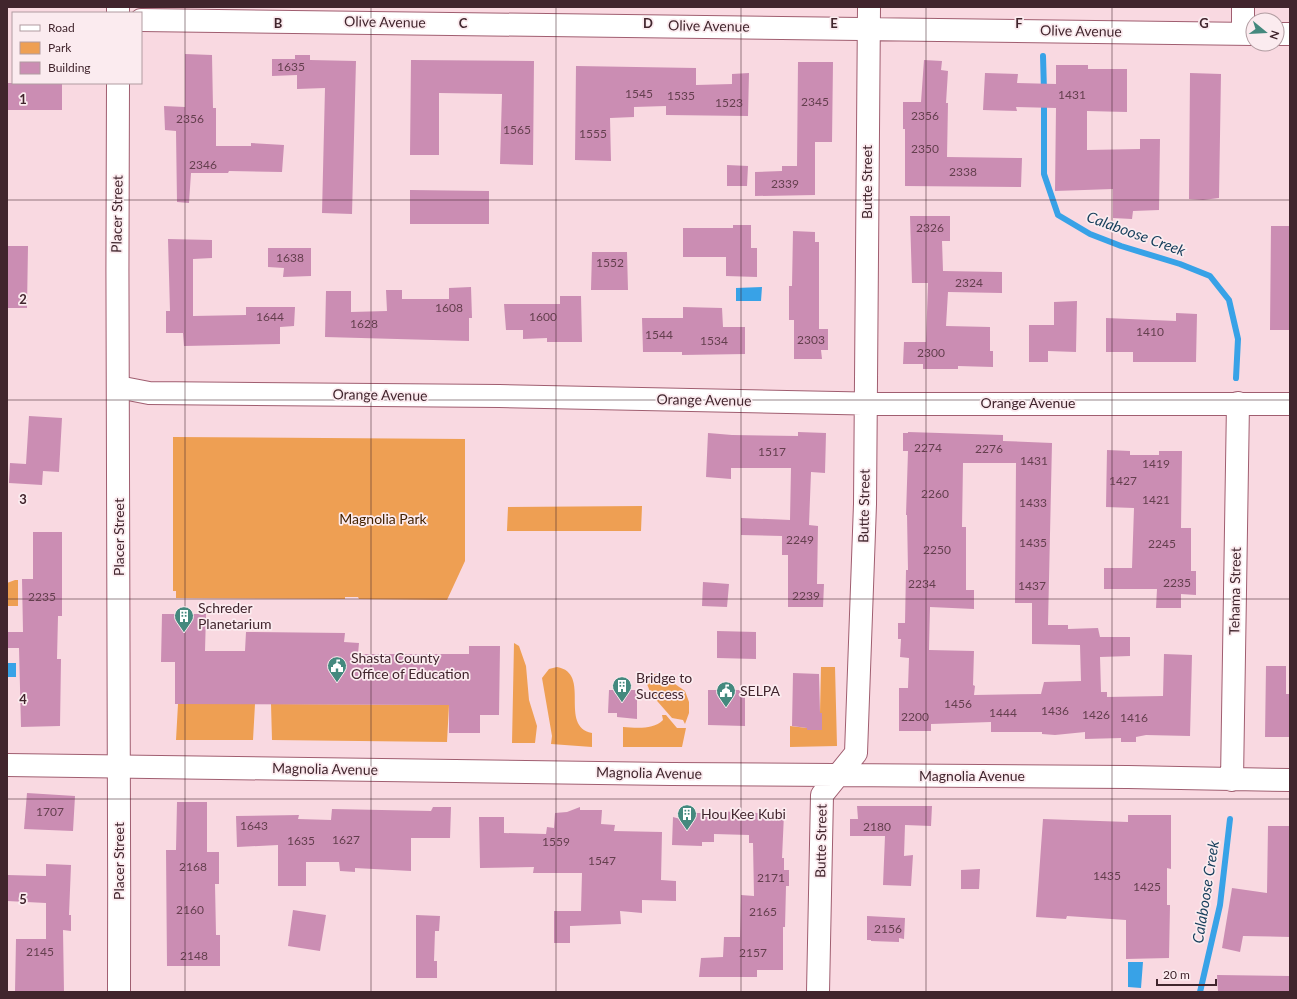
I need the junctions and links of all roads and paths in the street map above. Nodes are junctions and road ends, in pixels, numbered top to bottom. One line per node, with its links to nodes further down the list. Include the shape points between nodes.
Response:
1 (1243, 7): 3 (street)
2 (869, 17): 4 (street, Olive Avenue); 5 (street, Olive Avenue); 8 (street, Butte Street)
3 (1245, 18)
4 (142, 20)
5 (1245, 34)
6 (118, 84): 7 (street, Placer Street)
7 (118, 387): 8 (street, Orange Avenue, via 149,393); 12 (street, Placer Street)
8 (866, 403): 9 (street, Orange Avenue); 13 (street, Butte Street, via 862,629 856,753)
9 (1238, 403): 10 (street, Orange Avenue); 14 (street, Tehama Street)
10 (1290, 404)
11 (7, 765): 12 (street, Magnolia Avenue)
12 (120, 766): 13 (street, Magnolia Avenue); 16 (street, Placer Street)
13 (838, 775): 14 (street, Magnolia Avenue); 17 (street, Butte Street, via 822,795)
14 (1232, 780): 15 (street, Magnolia Avenue)
15 (1290, 780)
16 (119, 992)
17 (818, 992)

